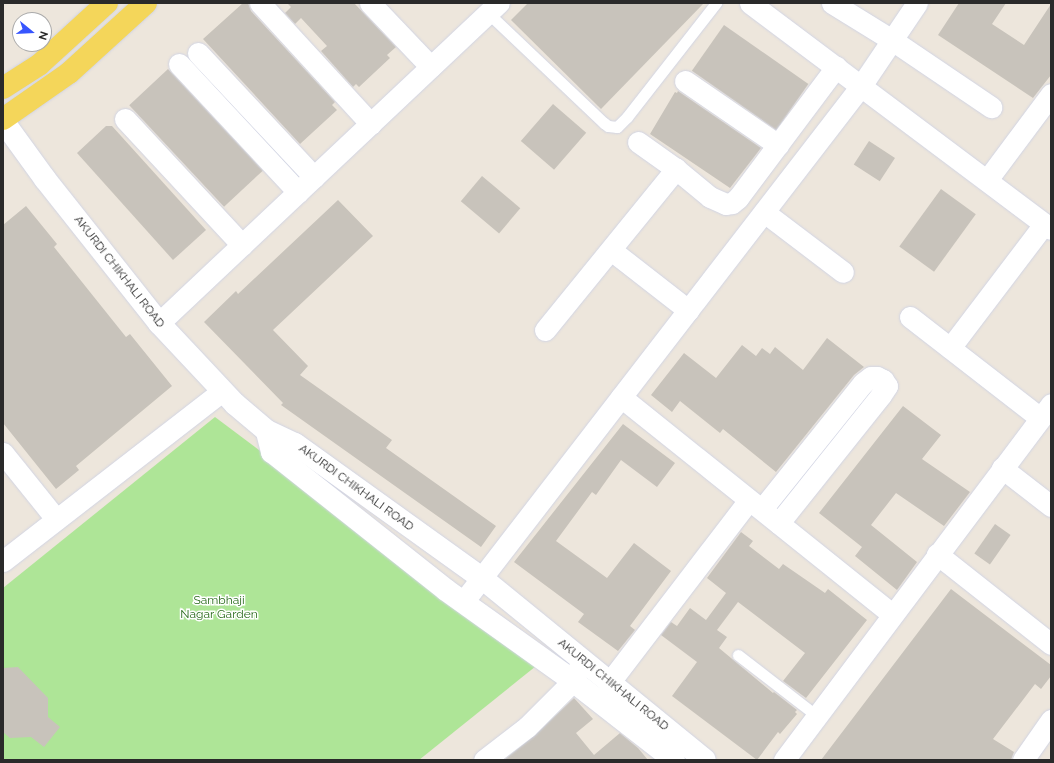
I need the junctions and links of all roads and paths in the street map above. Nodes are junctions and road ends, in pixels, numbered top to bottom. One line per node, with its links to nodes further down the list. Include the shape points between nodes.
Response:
1 (106, 3): 17 (main road, via 39,65)
2 (146, 3): 21 (main road, via 69,74)
3 (260, 3): 22 (street)
4 (370, 3): 13 (street)
5 (716, 3): 9 (lane, via 616,127 604,123)
6 (750, 3): 14 (street)
7 (832, 3): 10 (street)
8 (917, 3): 10 (street)
9 (494, 8): 13 (street)
10 (892, 40): 16 (street); 19 (street)
11 (198, 54): 26 (street)
12 (179, 64): 28 (street)
13 (431, 67): 22 (street)
14 (836, 67): 16 (street); 24 (street)
15 (685, 81): 24 (street)
16 (861, 86): 27 (street); 29 (street)
17 (3, 88)
18 (1051, 94): 27 (street)
19 (991, 107)
20 (125, 119): 31 (street)
21 (3, 120): 36 (main road, AKURDI CHIKHALI ROAD, via 45,179)
22 (371, 124): 26 (street)
23 (638, 142): 25 (street)
24 (778, 145): 25 (street, via 732,203 726,204 710,197)
25 (676, 169): 32 (street)
26 (314, 177): 28 (street)
27 (987, 180): 30 (street)
28 (298, 192): 31 (street)
29 (764, 212): 33 (street); 34 (street)
30 (1048, 227): 38 (street)
31 (242, 245): 36 (street)
32 (610, 250): 34 (street); 37 (street)
33 (843, 272)
34 (688, 310): 40 (street)
35 (910, 317): 38 (street)
36 (159, 323): 39 (main road, AKURDI CHIKHALI ROAD)
37 (545, 330)
38 (950, 348): 41 (street)
39 (222, 391): 42 (main road, AKURDI CHIKHALI ROAD); 47 (street)
40 (621, 397): 45 (street); 51 (street)
41 (1046, 411): 44 (street)
42 (267, 432): 51 (main road, AKURDI CHIKHALI ROAD, via 295,444); 52 (main road, via 272,452)
43 (3, 453): 47 (street)
44 (1002, 468): 46 (street); 49 (street)
45 (756, 505): 48 (street); 48 (street, via 863,383 871,377 883,380 887,386 882,395); 58 (street)
46 (1051, 506)
47 (56, 519): 50 (street)
48 (779, 523): 53 (street)
49 (937, 554): 53 (street); 54 (street)
50 (3, 561)
51 (483, 579): 52 (street); 56 (main road, AKURDI CHIKHALI ROAD)
52 (463, 602): 57 (main road)
53 (892, 614): 59 (street)
54 (1051, 644)
55 (738, 655): 59 (lane)
56 (582, 661): 57 (street); 58 (main road, AKURDI CHIKHALI ROAD)
57 (573, 681): 61 (street, via 527,727); 62 (main road)
58 (609, 683): 63 (main road, AKURDI CHIKHALI ROAD)
59 (817, 716): 64 (street)
60 (1051, 720): 65 (street)
61 (484, 760)
62 (674, 760)
63 (705, 760)
64 (784, 760)
65 (1023, 760)

